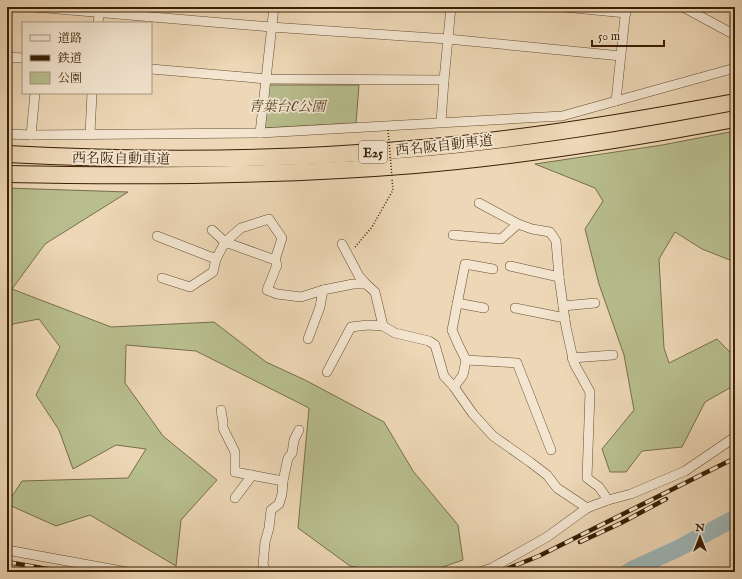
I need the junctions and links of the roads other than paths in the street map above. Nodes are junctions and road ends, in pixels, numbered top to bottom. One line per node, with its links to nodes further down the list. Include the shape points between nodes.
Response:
1 (34, 7): 6 (street)
2 (274, 7): 9 (street)
3 (451, 7): 11 (street)
4 (564, 7): 7 (street)
5 (682, 7): 10 (street)
6 (99, 10): 8 (street); 9 (street)
7 (626, 10): 12 (street)
8 (98, 22)
9 (272, 27): 11 (street); 17 (street)
10 (735, 36)
11 (448, 39): 12 (street); 18 (street)
12 (621, 56): 21 (street)
13 (7, 57): 14 (street)
14 (22, 58)
15 (735, 68): 21 (street)
16 (152, 69): 17 (street)
17 (267, 79): 18 (street); 25 (street)
18 (444, 80): 24 (street)
19 (35, 94): 28 (street)
20 (92, 94): 27 (street)
21 (616, 101): 24 (street, via 562,116)
22 (735, 102): 29 (highway, 西名阪自動車道 / E25, via 544,134 349,154 200,159)
23 (735, 119): 30 (highway, 西名阪自動車道 / E25, via 548,150 415,165 200,175)
24 (441, 122): 25 (street)
25 (260, 133): 27 (street)
26 (7, 134): 28 (street)
27 (90, 134): 28 (street)
28 (31, 135)
29 (7, 154)
30 (7, 174)
31 (479, 203): 32 (street)
32 (518, 224): 34 (street, via 501,239); 42 (street, via 550,232 556,240)
33 (212, 230): 36 (street)
34 (453, 235)
35 (157, 236): 38 (street)
36 (225, 242): 38 (street); 39 (street); 39 (street, via 241,228 269,219 282,238)
37 (342, 244): 44 (street)
38 (216, 259): 43 (street, via 213,272 190,287)
39 (274, 260): 45 (street, via 276,265 267,290 301,297)
40 (510, 266): 42 (street)
41 (493, 269): 46 (street, via 464,264)
42 (559, 277): 48 (street)
43 (162, 278)
44 (366, 284): 45 (street); 52 (street, via 375,292)
45 (324, 290): 53 (street)
46 (457, 302): 49 (street); 56 (street, via 452,330)
47 (595, 304): 48 (street)
48 (563, 306): 51 (street)
49 (484, 308)
50 (516, 308): 51 (street)
51 (565, 318): 55 (street)
52 (383, 326): 57 (street, via 351,327); 58 (street, via 395,333 429,341 435,346 444,376)
53 (308, 339)
54 (613, 355): 55 (street)
55 (572, 358): 66 (street, via 590,392 587,478 599,487)
56 (466, 360): 58 (street, via 463,375); 62 (street, via 516,363)
57 (327, 372)
58 (454, 387): 67 (street, via 493,436 536,466 557,488)
59 (221, 410): 63 (street, via 223,428 235,452 235,472)
60 (299, 430): 64 (street, via 288,458)
61 (735, 437): 66 (street, via 685,472 631,494)
62 (551, 450)
63 (251, 475): 64 (street); 65 (street)
64 (283, 481): 71 (street, via 279,504 271,510 265,542 263,565)
65 (235, 498)
66 (608, 500): 67 (street)
67 (587, 508): 69 (street, via 547,537)
68 (7, 550): 70 (street)
69 (492, 570): 72 (street)
70 (127, 572)
71 (266, 572)
72 (479, 572)

